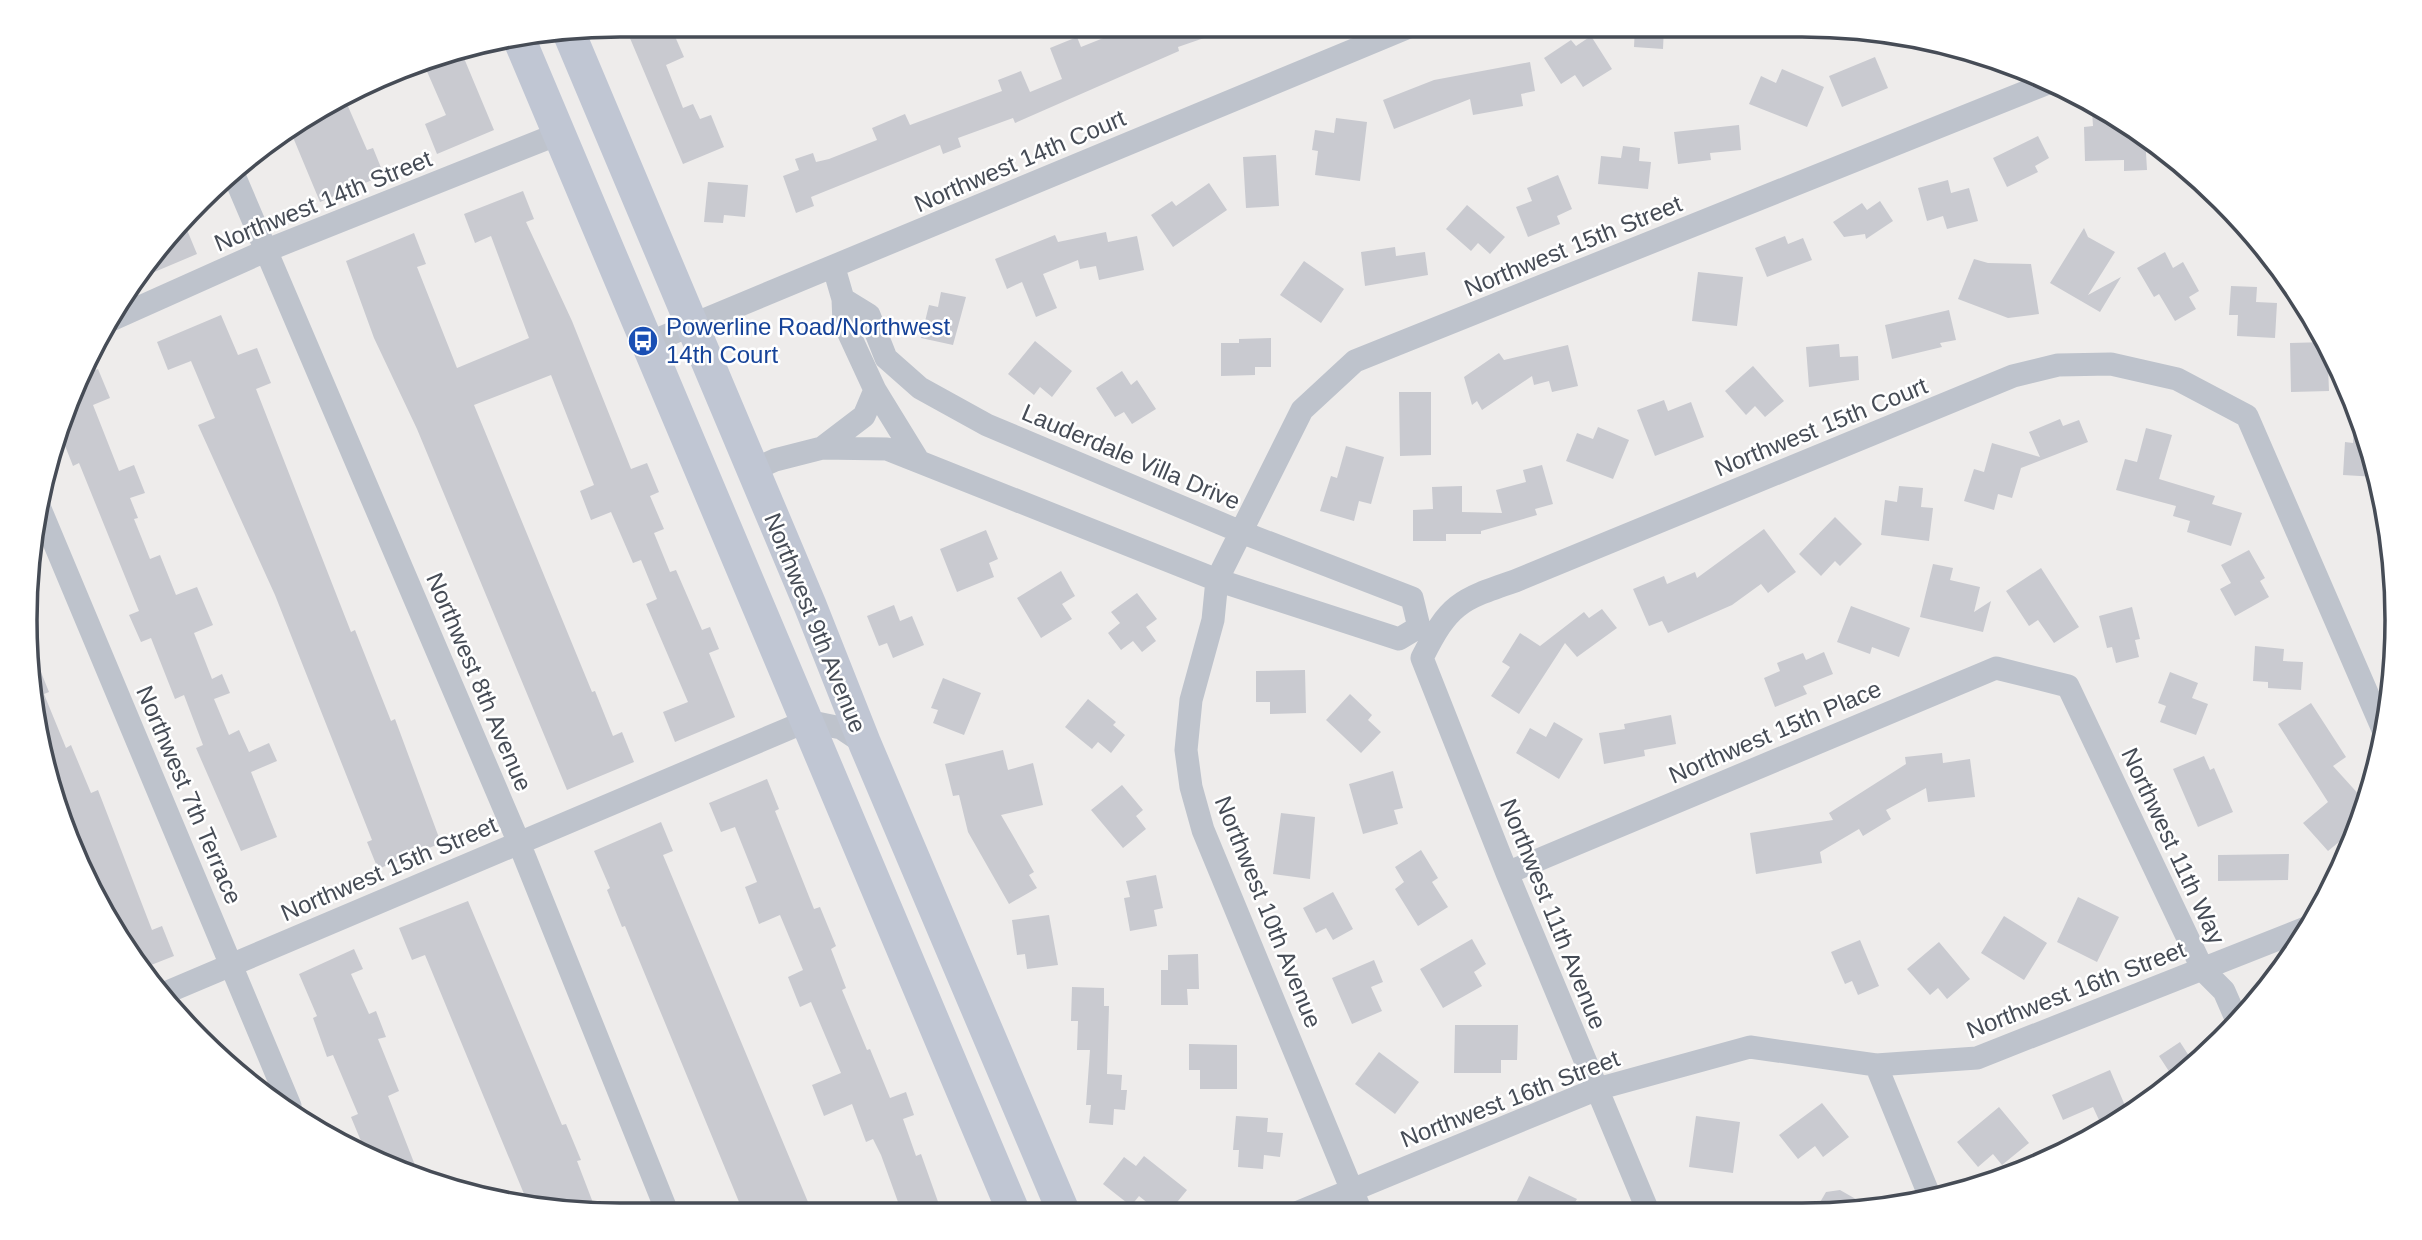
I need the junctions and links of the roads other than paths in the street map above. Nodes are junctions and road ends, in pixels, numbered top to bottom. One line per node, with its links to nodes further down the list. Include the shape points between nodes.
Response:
1 (1385, 37): 8 (street, Northwest 14th Court)
2 (572, 39): 11 (main road, Northwest 9th Avenue)
3 (522, 45): 5 (main road, Northwest 9th Avenue)
4 (2038, 87): 18 (street, Northwest 15th Street, via 1355,361 1301,410)
5 (558, 134): 7 (street, Northwest 14th Street); 12 (main road, Northwest 9th Avenue)
6 (236, 180): 7 (street, Northwest 8th Avenue)
7 (265, 251): 10 (street, Northwest 14th Street); 25 (street, Northwest 8th Avenue)
8 (834, 268): 9 (street); 11 (street, Northwest 14th Court)
9 (843, 299): 13 (street, via 844,323); 18 (street, Lauderdale Villa Drive, via 869,315 886,358 920,388 987,425)
10 (124, 314)
11 (692, 325): 12 (street, Northwest 14th Court); 16 (main road, Northwest 9th Avenue)
12 (646, 344): 23 (main road, Northwest 9th Avenue)
13 (875, 390): 14 (street, via 864,416); 15 (street)
14 (822, 448): 15 (street, via 887,449); 16 (street)
15 (918, 460): 19 (street)
16 (752, 470): 24 (main road, Northwest 9th Avenue)
17 (45, 522): 28 (street, Northwest 7th Terrace)
18 (1241, 532): 19 (street, Northwest 15th Street); 20 (street, Lauderdale Villa Drive, via 1412,598)
19 (1217, 580): 20 (street, via 1399,639); 36 (street, Northwest 10th Avenue, via 1213,620 1191,700 1186,750 1191,787 1203,830)
20 (1426, 631): 22 (street, Northwest 15th Court, via 1465,598 2013,376 2059,365 2111,364 2177,379 2247,416); 26 (street, Northwest 11th Avenue, via 1422,658)
21 (2068, 686): 26 (street, Northwest 15th Place, via 1996,668); 29 (street, Northwest 11th Way)
22 (2377, 716)
23 (807, 722): 24 (street, via 841,728); 25 (street, Northwest 15th Street); 38 (main road, Northwest 9th Avenue)
24 (865, 744): 39 (main road, Northwest 9th Avenue)
25 (519, 843): 28 (street, Northwest 15th Street); 37 (street, Northwest 8th Avenue)
26 (1507, 873): 33 (street, Northwest 11th Avenue)
27 (2294, 933): 29 (street, Northwest 16th Street)
28 (231, 964): 30 (street, Northwest 15th Street); 34 (street, Northwest 7th Terrace)
29 (2203, 970): 31 (street, Northwest 11th Way, via 2224,991); 32 (street, Northwest 16th Street, via 1977,1058)
30 (169, 991)
31 (2233, 1013)
32 (1876, 1065): 33 (street, Northwest 16th Street, via 1751,1047); 35 (street)
33 (1597, 1088): 36 (street, Northwest 16th Street); 42 (street, Northwest 11th Avenue)
34 (287, 1099)
35 (1927, 1189)
36 (1352, 1190): 40 (street, Northwest 16th Street); 41 (street, Northwest 10th Avenue)
37 (664, 1203)
38 (1010, 1203)
39 (1060, 1203)
40 (1321, 1203)
41 (1357, 1203)
42 (1645, 1203)

